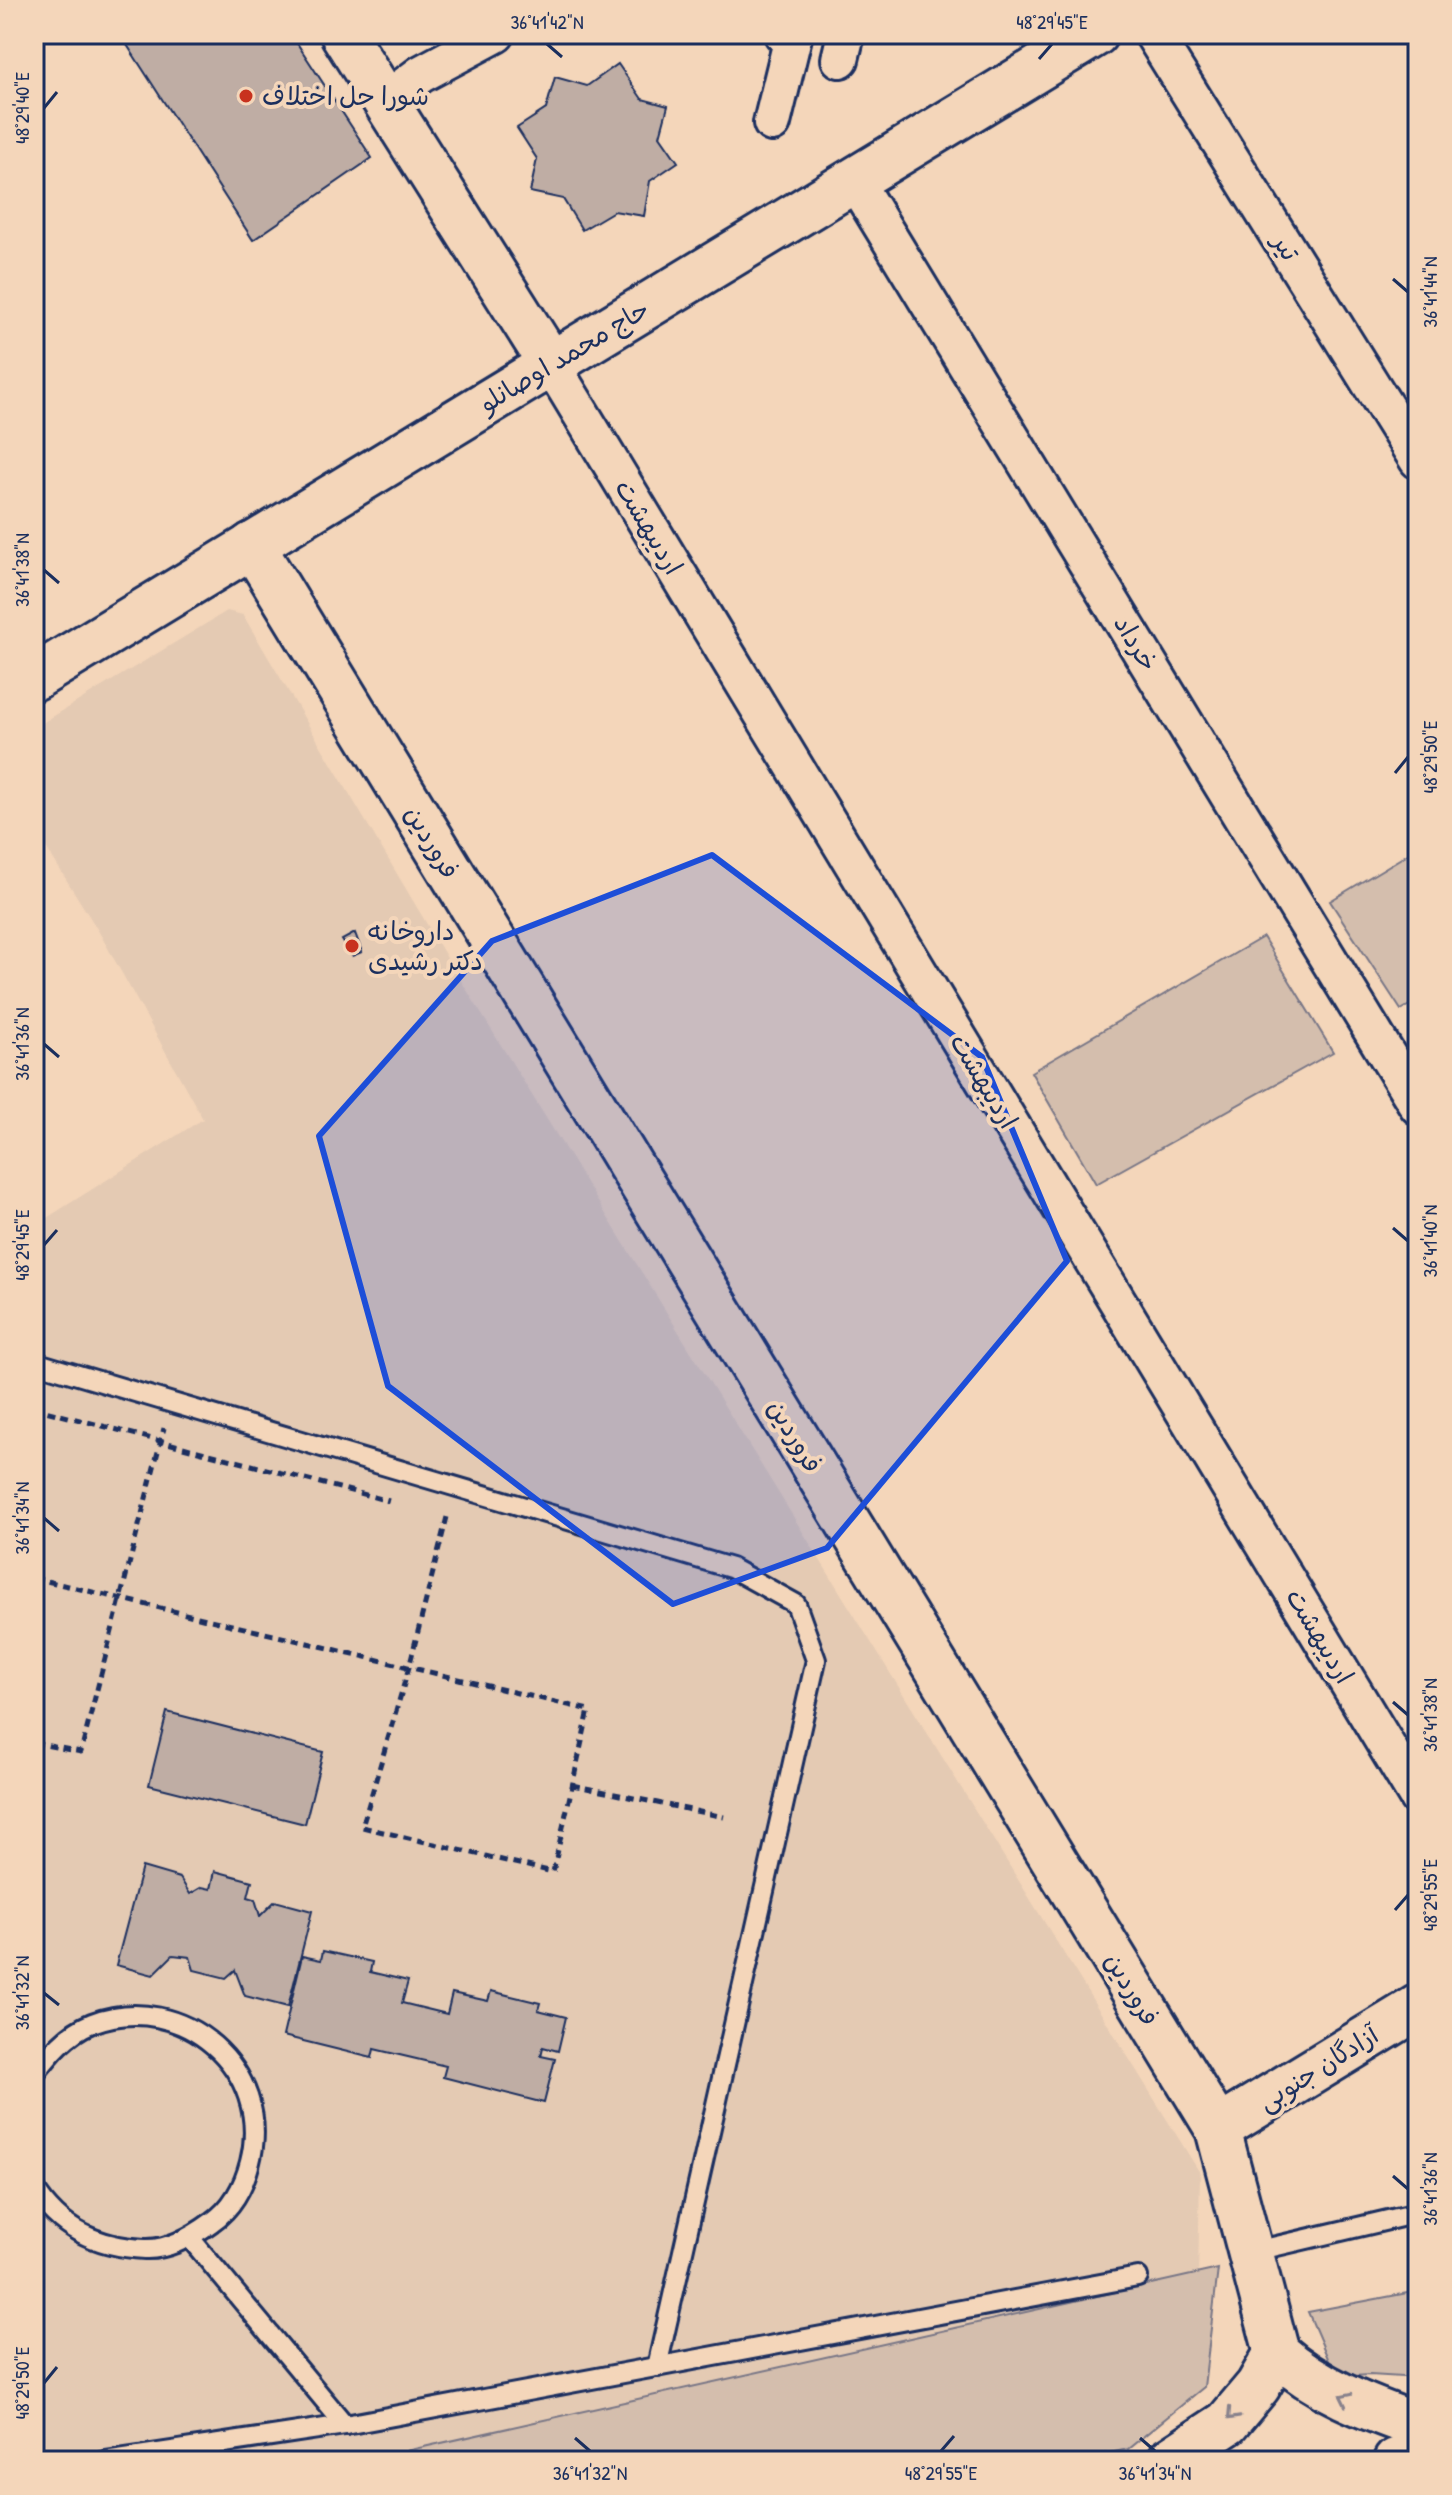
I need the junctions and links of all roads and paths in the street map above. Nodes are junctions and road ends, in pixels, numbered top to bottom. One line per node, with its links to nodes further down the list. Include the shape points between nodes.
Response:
1 (343, 34): 6 (street)
2 (496, 34): 6 (street, via 421,74)
3 (783, 34): 7 (street, via 793,37)
4 (1095, 34): 8 (street, حاج محمد اوصانلو)
5 (1153, 34): 10 (street, تیر)
6 (385, 101): 9 (street)
7 (772, 123)
8 (854, 180): 9 (street, حاج محمد اوصانلو); 13 (street, خرداد)
9 (551, 364): 11 (street, حاج محمد اوصانلو); 27 (street, اردیبهشت)
10 (1418, 460)
11 (252, 545): 12 (street, حاج محمد اوصانلو); 31 (street, فروردین)
12 (34, 678)
13 (1418, 1106)
14 (34, 1362): 15 (lane)
15 (170, 1402): 17 (path); 18 (lane)
16 (34, 1408): 17 (path)
17 (161, 1441): 19 (path); 23 (path)
18 (454, 1486): 21 (path); 39 (lane, via 731,1568 796,1604 816,1660)
19 (402, 1504)
20 (432, 1512): 21 (path)
21 (447, 1516): 24 (path)
22 (34, 1578): 23 (path)
23 (119, 1598): 24 (path); 25 (path, via 81,1752)
24 (409, 1667): 26 (path, via 589,1710); 26 (path, via 362,1827 553,1872)
25 (34, 1743)
26 (572, 1785): 28 (path)
27 (1418, 1798)
28 (724, 1817)
29 (1418, 2007): 31 (street, آزادگان جنوبی)
30 (34, 2075): 35 (lane, via 57,2045 91,2023 130,2014 170,2018 207,2036 235,2065 252,2102 256,2142 245,2181 223,2214)
31 (1218, 2129): 36 (street, فروردین)
32 (34, 2188): 33 (lane)
33 (39, 2207): 35 (lane, via 111,2247 152,2249)
34 (1418, 2213): 36 (lane)
35 (190, 2238): 40 (lane)
36 (1251, 2252): 38 (street, فروردین)
37 (1138, 2277): 39 (lane)
38 (1277, 2353): 41 (street, one-way to 38, via 1351,2402 1305,2378); 44 (street, one-way to 44, via 1227,2423)
39 (657, 2367): 40 (lane)
40 (345, 2425): 43 (lane)
41 (1418, 2426)
42 (1418, 2457): 45 (street)
43 (105, 2461)
44 (1169, 2461)
45 (1396, 2461)

